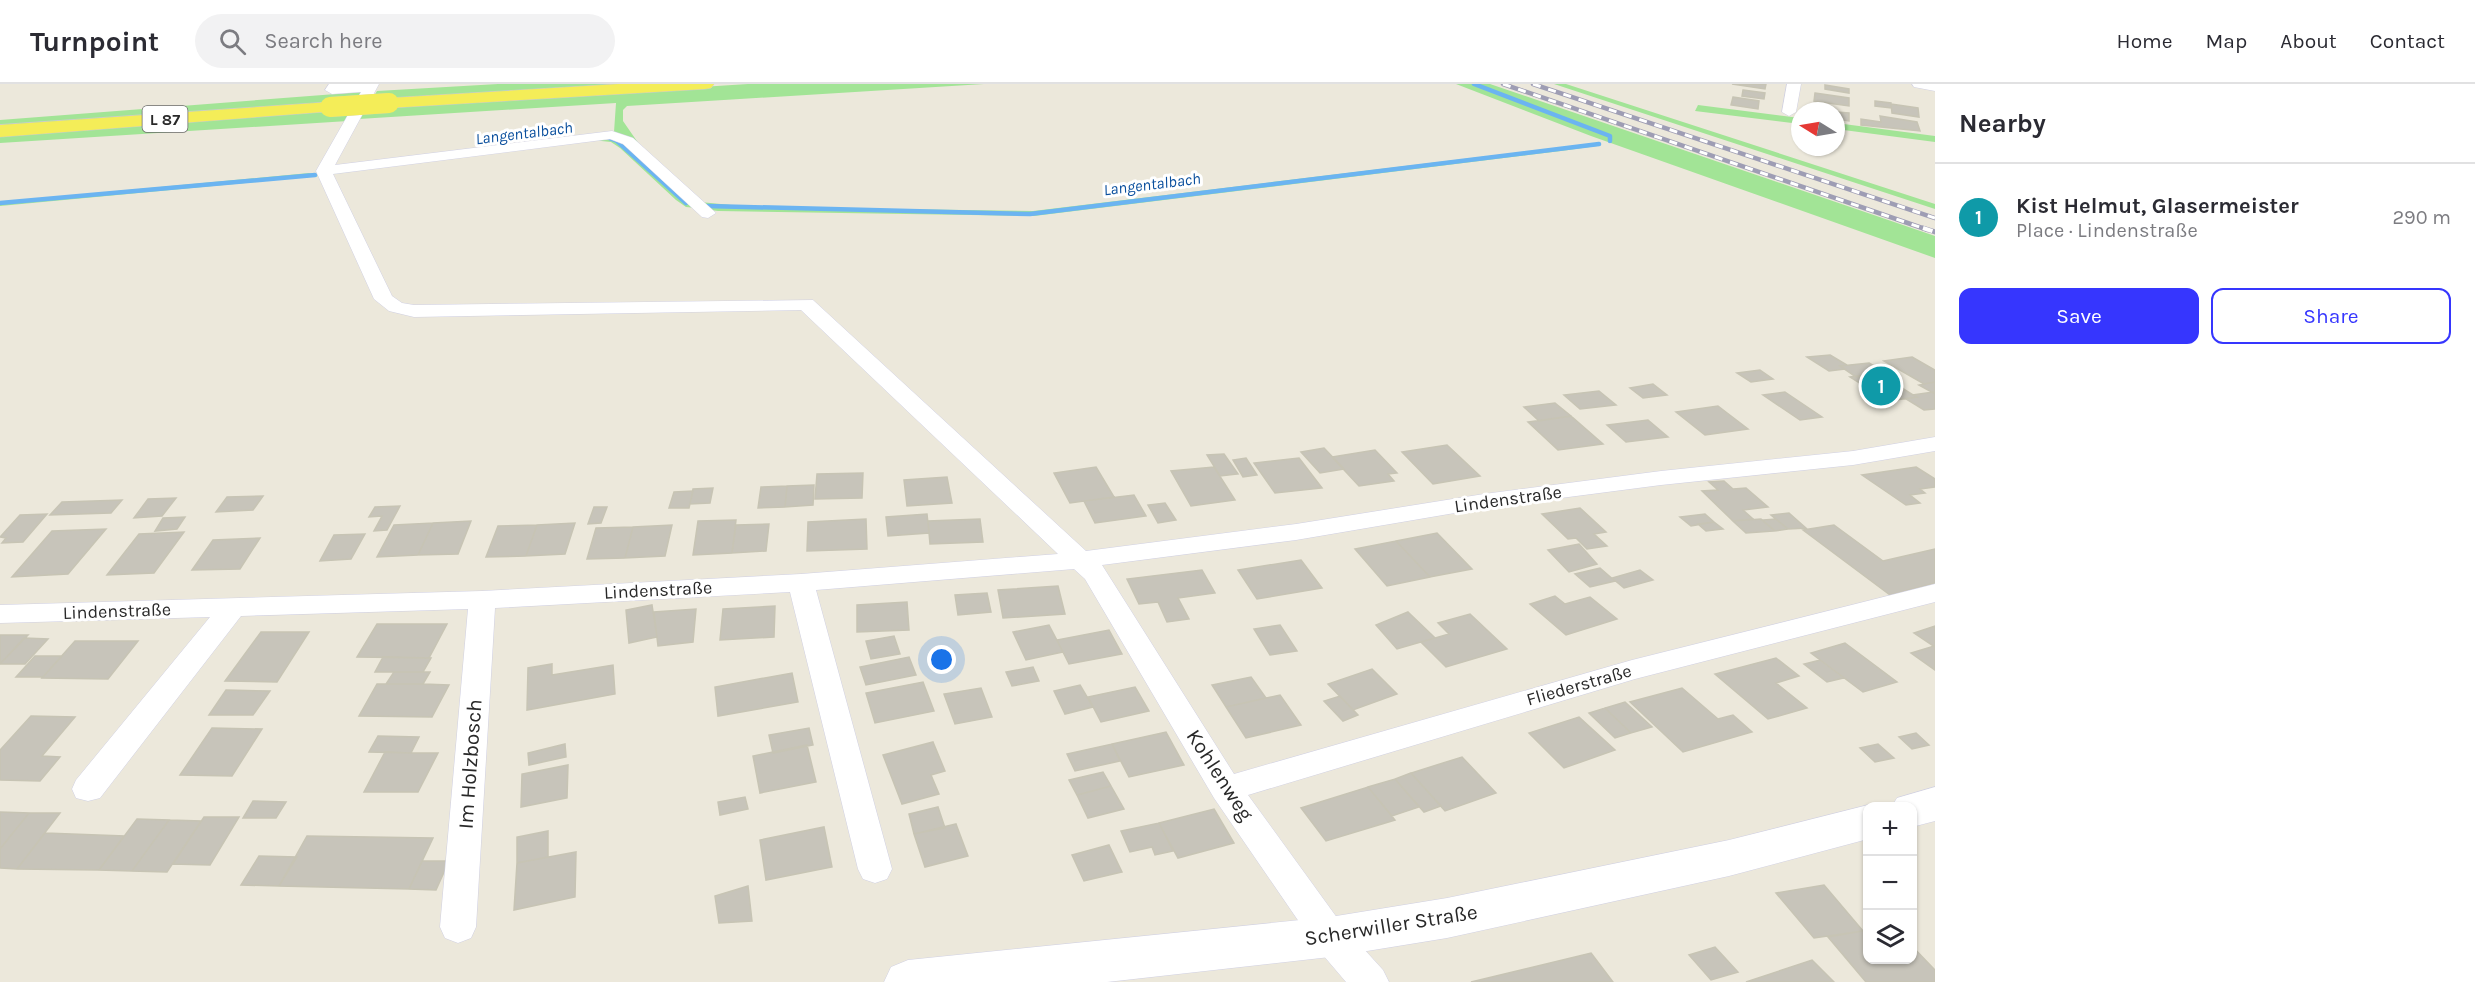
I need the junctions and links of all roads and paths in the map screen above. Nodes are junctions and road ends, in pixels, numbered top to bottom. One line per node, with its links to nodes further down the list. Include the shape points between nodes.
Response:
1 (336, 84): 5 (street, via 332,90)
2 (705, 84): 8 (main road, L 87, bridge)
3 (1794, 84): 7 (street)
4 (1919, 84): 6 (street)
5 (372, 86): 9 (street)
6 (1935, 87)
7 (1789, 112)
8 (0, 131)
9 (324, 171): 10 (street, via 612,135 628,141); 12 (street, via 384,299 396,307 414,311 806,304)
10 (708, 213)
11 (1935, 444): 12 (street, Lindenstraße, via 1853,458 1484,501 1296,532)
12 (1081, 560): 13 (street, Lindenstraße); 19 (street, Kohlenweg, via 1095,574)
13 (801, 583): 15 (street, Lindenstraße); 23 (street)
14 (1935, 593): 19 (street, Fliederstraße, via 1632,669)
15 (482, 600): 16 (street, Lindenstraße); 24 (street, Im Holzbosch)
16 (233, 607): 17 (street, Lindenstraße); 18 (street)
17 (0, 614)
18 (88, 789)
19 (1226, 789): 25 (street, Kohlenweg)
20 (1935, 804): 21 (street)
21 (1917, 809)
22 (1863, 823): 25 (street, Scherwiller Straße, via 1729,858 1447,918)
23 (875, 869)
24 (458, 927)
25 (1330, 937): 26 (street, Scherwiller Straße); 27 (street, Kohlenweg)
26 (908, 982)
27 (1370, 982)

